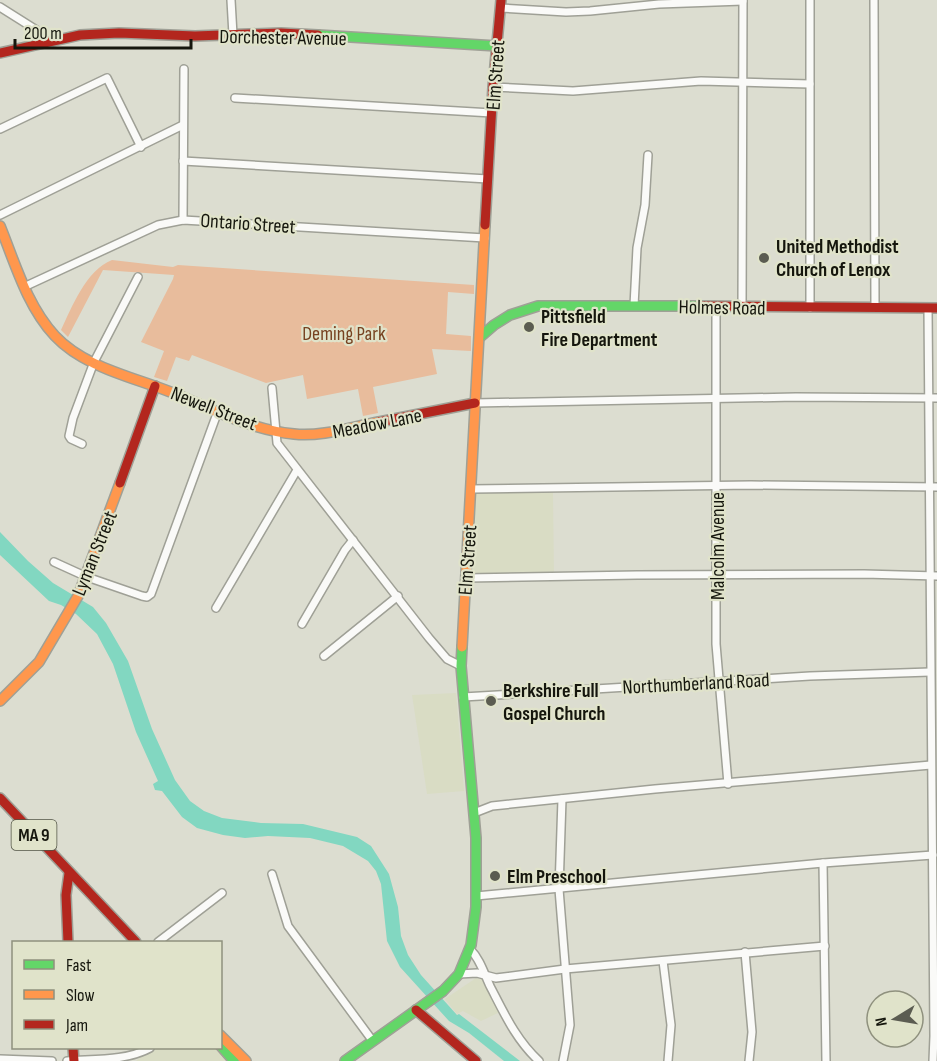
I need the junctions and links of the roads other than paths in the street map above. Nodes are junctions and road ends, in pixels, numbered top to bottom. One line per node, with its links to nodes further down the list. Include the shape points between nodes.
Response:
1 (231, 0): 7 (street)
2 (743, 0): 5 (street, via 582,11); 12 (street)
3 (810, 0): 13 (street)
4 (874, 0): 33 (street)
5 (500, 4): 9 (main road, Elm Street)
6 (0, 7): 8 (street, via 38,31)
7 (233, 35): 8 (main road, Dorchester Avenue, via 89,34); 9 (main road, Dorchester Avenue, via 281,33)
8 (44, 43): 10 (main road, Dorchester Avenue)
9 (496, 46): 14 (main road, Elm Street)
10 (0, 53)
11 (184, 69): 17 (street)
12 (742, 82): 13 (street); 14 (street, via 701,81 573,91); 31 (street)
13 (810, 84): 32 (street)
14 (493, 87): 16 (main road, Elm Street)
15 (235, 98): 16 (street)
16 (492, 113): 22 (main road, Elm Street)
17 (183, 125): 19 (street); 21 (street)
18 (0, 129): 19 (street, via 107,78)
19 (141, 147): 23 (street)
20 (648, 155): 29 (street)
21 (183, 161): 22 (street); 24 (street)
22 (488, 179): 26 (main road, Elm Street)
23 (0, 215)
24 (183, 220): 26 (street, Ontario Street); 28 (street, Ontario Street, via 158,225)
25 (0, 226): 28 (main road, Newell Street)
26 (485, 238): 35 (main road, Elm Street)
27 (138, 277): 38 (street)
28 (26, 286): 38 (main road, Newell Street, via 55,336 72,351)
29 (634, 306): 30 (main road, Holmes Road); 36 (main road, Holmes Road, via 548,305)
30 (716, 307): 31 (main road, Holmes Road); 41 (street, Malcolm Avenue)
31 (742, 308): 32 (main road, Holmes Road)
32 (810, 308): 33 (main road, Holmes Road)
33 (874, 308): 34 (main road, Holmes Road)
34 (933, 308): 42 (street)
35 (482, 309): 36 (main road, Holmes Road, via 495,318); 37 (main road, Elm Street)
36 (509, 315): 37 (main road, Holmes Road)
37 (479, 338): 44 (main road, Elm Street)
38 (94, 362): 39 (main road, Newell Street); 47 (street, via 69,432 71,439)
39 (155, 386): 45 (main road, Newell Street); 56 (main road, Lyman Street)
40 (272, 388): 46 (street)
41 (716, 398): 42 (street); 44 (street); 49 (street, Malcolm Avenue)
42 (929, 398): 43 (street); 50 (street)
43 (937, 398)
44 (475, 403): 46 (main road, Meadow Lane, via 312,435); 51 (main road, Elm Street)
45 (219, 411): 46 (main road, Newell Street); 56 (street, via 151,594 147,597)
46 (278, 431): 48 (street, Newell Street, via 277,443)
47 (82, 444)
48 (297, 470): 52 (street, Newell Street); 59 (street)
49 (717, 486): 50 (street); 51 (street); 54 (street, Malcolm Avenue)
50 (934, 487): 55 (street)
51 (471, 489): 57 (main road, Elm Street)
52 (353, 540): 58 (street, Newell Street); 60 (street)
53 (54, 562): 56 (street)
54 (717, 575): 55 (street); 57 (street); 65 (street, Malcolm Avenue)
55 (934, 576): 62 (street)
56 (87, 577): 67 (main road, Lyman Street, via 36,667)
57 (466, 578): 63 (main road, Elm Street)
58 (398, 596): 61 (street); 63 (street, Newell Street, via 447,659)
59 (216, 608)
60 (302, 624)
61 (324, 656)
62 (933, 663): 64 (street)
63 (461, 666): 66 (main road, Elm Street)
64 (930, 672): 65 (street, Northumberland Road); 68 (street)
65 (719, 682): 66 (street, Northumberland Road); 70 (street, Malcolm Avenue)
66 (463, 697): 73 (main road, Elm Street)
67 (0, 701)
68 (934, 742): 69 (street)
69 (931, 765): 70 (street); 74 (street)
70 (728, 784): 72 (street)
71 (0, 798): 77 (main road, MA 9)
72 (562, 799): 73 (street, via 492,806); 79 (street)
73 (474, 813): 81 (main road, Elm Street)
74 (935, 815): 75 (street)
75 (933, 855): 76 (street); 90 (street)
76 (824, 863): 79 (street); 85 (street)
77 (69, 873): 82 (main road); 83 (main road, MA 9)
78 (272, 874): 95 (street, via 288,926)
79 (559, 889): 81 (street); 89 (street)
80 (222, 893): 84 (street)
81 (476, 896): 86 (main road, Elm Street)
82 (68, 941)
83 (135, 941)
84 (159, 941)
85 (825, 946): 87 (street); 110 (street)
86 (470, 949): 91 (main road, Elm Street); 92 (street)
87 (745, 952): 88 (street); 109 (street, via 752,1032)
88 (663, 961): 89 (street); 108 (street, via 671,1025)
89 (565, 969): 92 (street); 107 (street, via 570,1025)
90 (935, 972): 111 (street)
91 (459, 974): 92 (street); 93 (main road, Elm Street)
92 (486, 976): 106 (street, via 519,1039)
93 (419, 1007): 95 (main road, Elm Street); 105 (main road)
94 (222, 1037): 103 (main road)
95 (372, 1040): 104 (main road, Elm Street)
96 (222, 1047): 102 (main road)
97 (146, 1049): 101 (street, via 130,1057)
98 (0, 1059): 99 (street)
99 (52, 1061)
100 (67, 1061): 101 (street)
101 (74, 1061)
102 (234, 1061)
103 (246, 1061)
104 (345, 1061)
105 (476, 1061)
106 (539, 1061)
107 (563, 1061)
108 (668, 1061)
109 (749, 1061)
110 (826, 1061)
111 (933, 1061)

